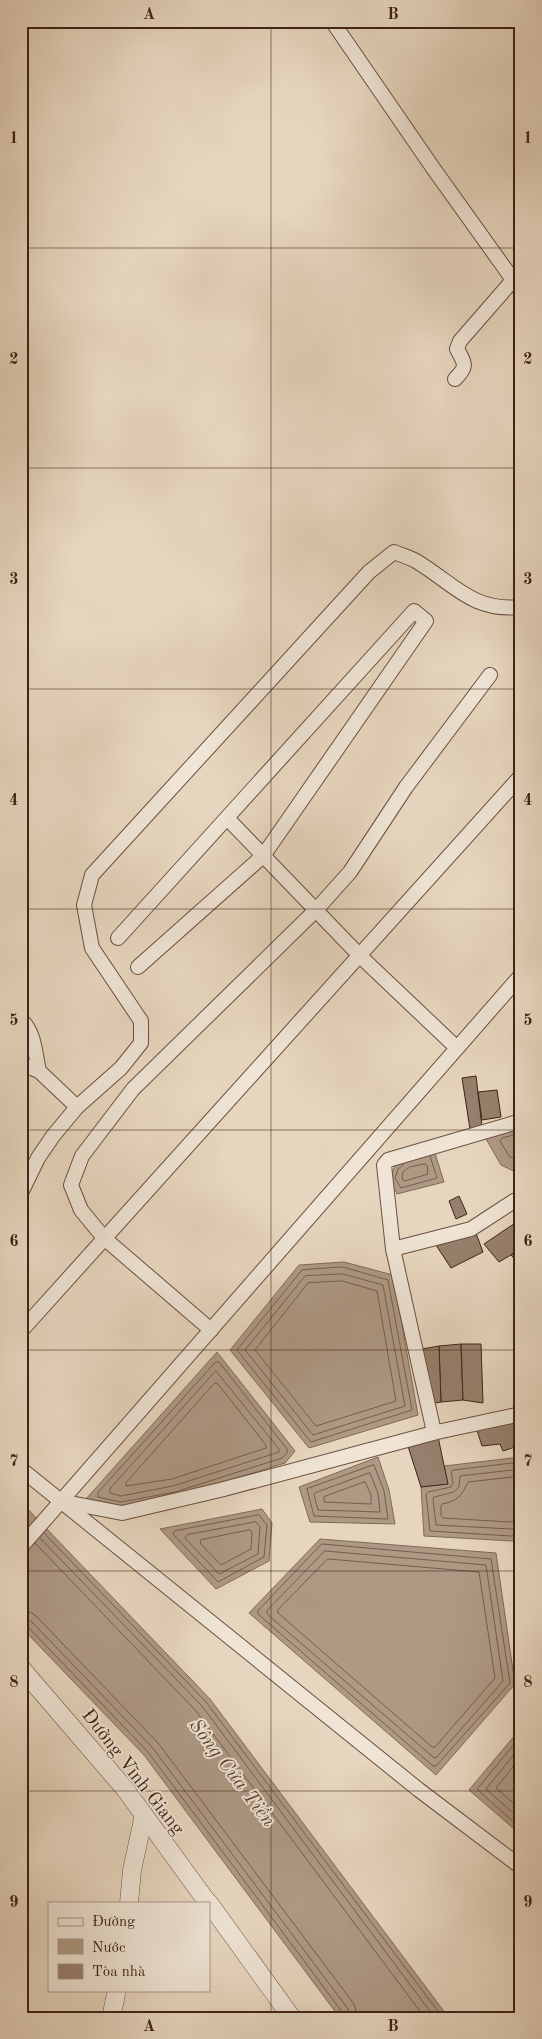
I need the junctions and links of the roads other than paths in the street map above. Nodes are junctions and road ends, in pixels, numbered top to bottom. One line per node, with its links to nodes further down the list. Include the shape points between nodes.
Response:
1 (332, 21): 2 (street)
2 (517, 285): 3 (street, via 460,341 457,349 465,365)
3 (455, 379)
4 (521, 607): 18 (street, via 482,603 459,593 416,561 394,552 369,572 92,875 84,905 92,948 141,1021 141,1043 121,1068)
5 (490, 675): 9 (street, via 406,786 350,872)
6 (521, 776): 11 (street)
7 (227, 818): 8 (street); 8 (street, via 414,611 426,621); 10 (street)
8 (263, 856): 9 (street); 12 (street)
9 (316, 910): 11 (street); 22 (street, via 133,1089 82,1156 71,1185 81,1210)
10 (118, 938)
11 (360, 956): 15 (street); 22 (street)
12 (138, 967)
13 (521, 975): 15 (street)
14 (21, 1020): 17 (street, via 32,1035)
15 (457, 1048): 24 (street)
16 (21, 1064): 17 (street)
17 (39, 1072): 18 (street)
18 (77, 1107): 20 (street, via 38,1158)
19 (521, 1121): 23 (street, via 385,1162)
20 (21, 1193)
21 (521, 1204): 23 (street, via 514,1201 471,1229)
22 (104, 1238): 24 (street); 25 (street)
23 (393, 1249): 27 (street)
24 (211, 1330): 29 (street)
25 (21, 1331)
26 (521, 1414): 27 (street)
27 (434, 1432): 29 (street, via 122,1513)
28 (21, 1469): 29 (street)
29 (61, 1502): 30 (street); 33 (street, via 419,1790)
30 (21, 1547)
31 (21, 1668): 32 (street, Đường Vĩnh Giang, via 101,1759)
32 (144, 1815): 34 (street, via 132,1870); 35 (street, Đường Vĩnh Giang)
33 (521, 1867)
34 (129, 1902)
35 (207, 1902)
36 (210, 1906): 39 (street, Đường Vĩnh Giang)
37 (117, 1992): 38 (street)
38 (111, 2018)
39 (292, 2018)

